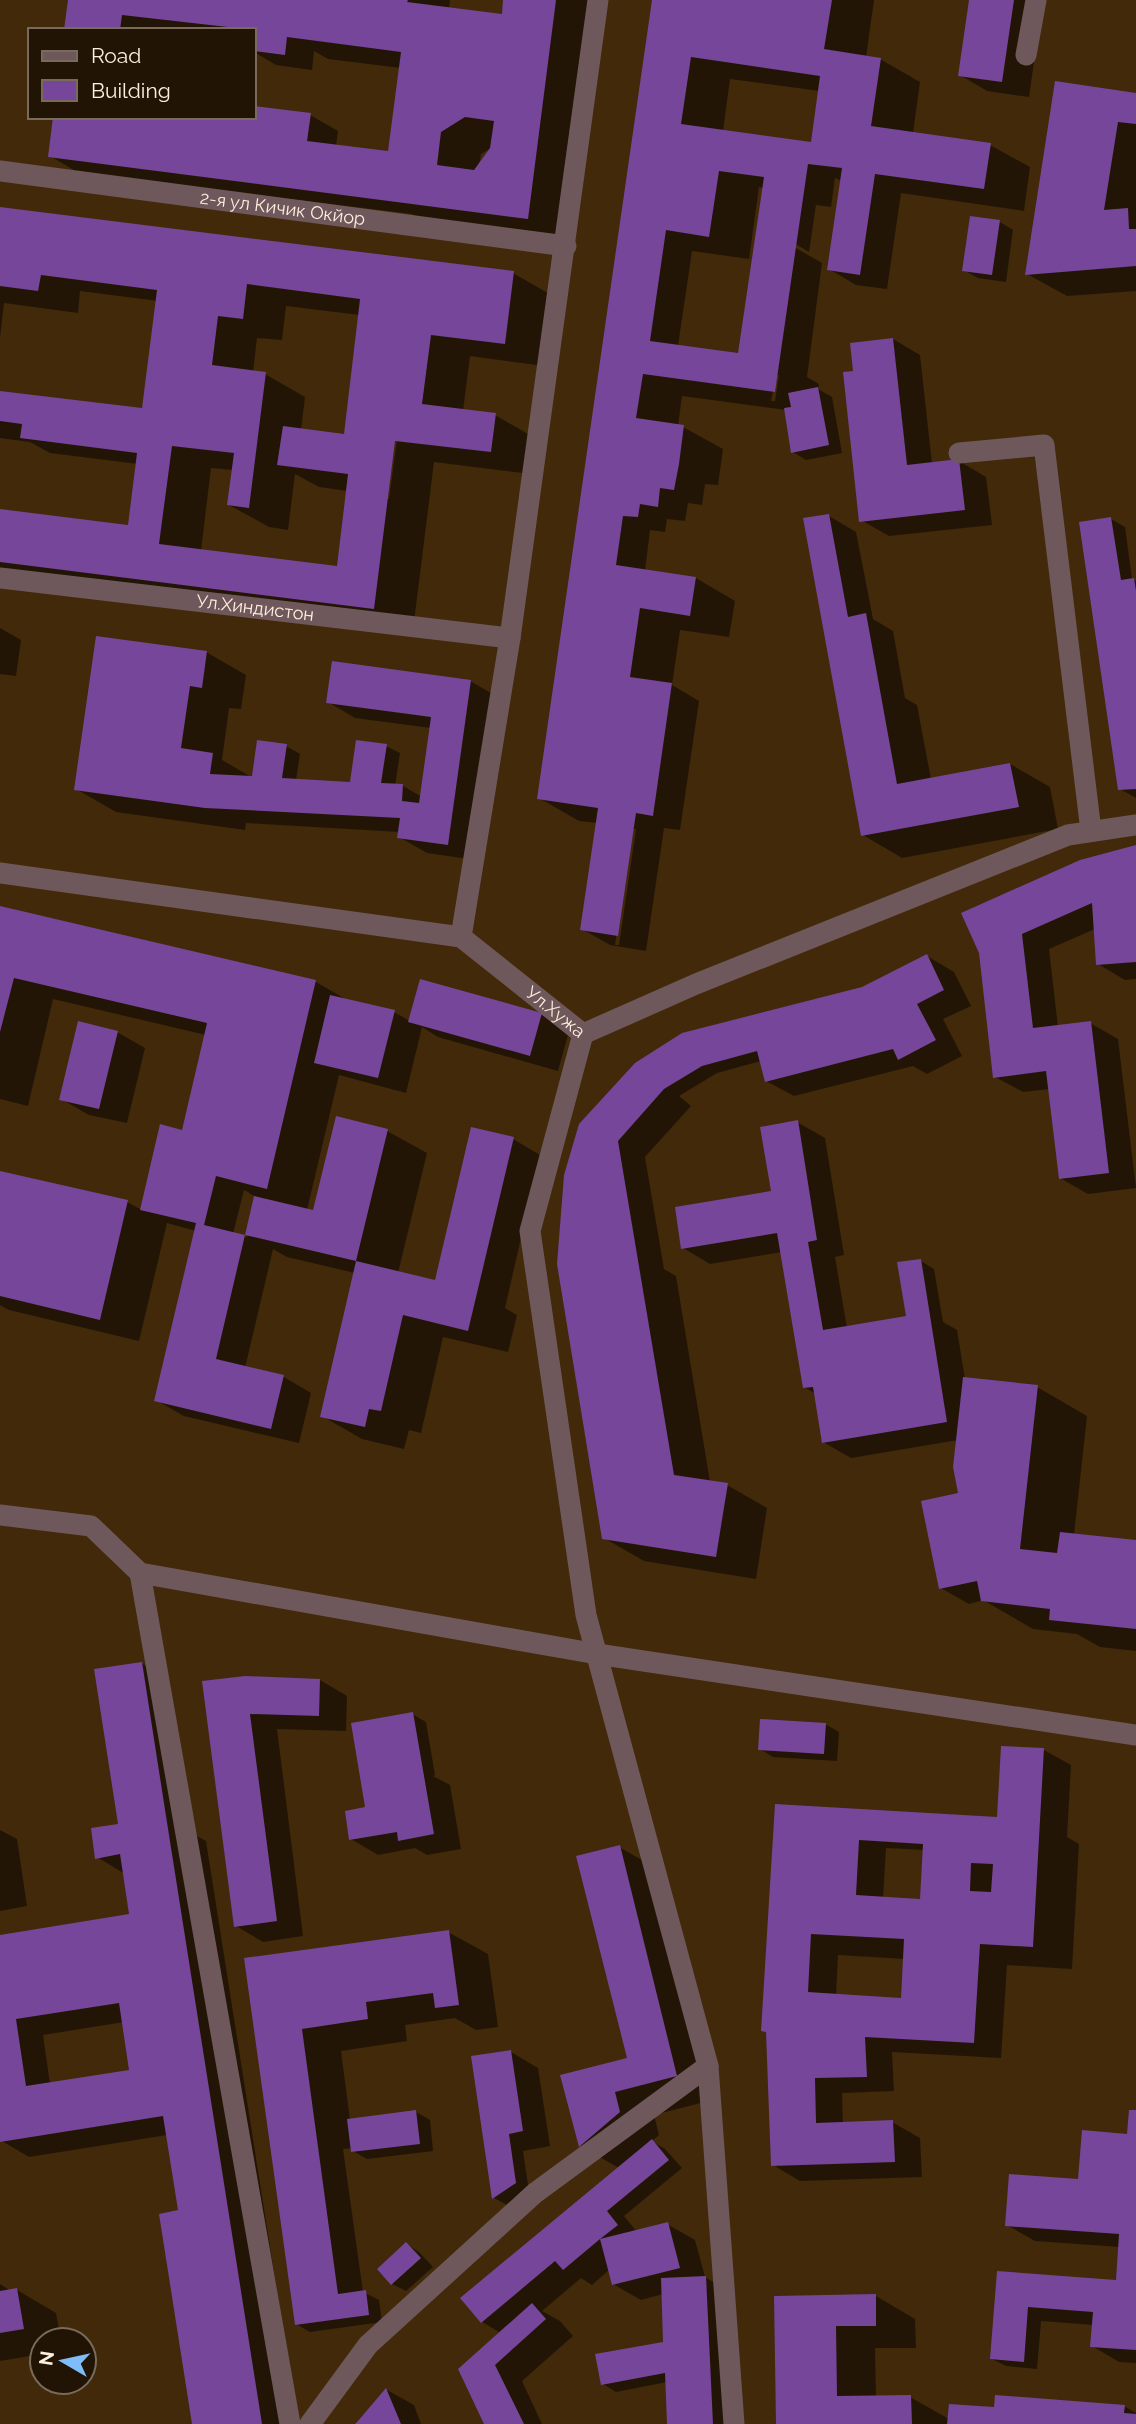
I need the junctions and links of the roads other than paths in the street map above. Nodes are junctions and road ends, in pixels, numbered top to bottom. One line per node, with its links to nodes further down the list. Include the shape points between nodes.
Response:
1 (598, 0): 5 (street)
2 (1036, 0): 3 (street)
3 (1026, 55)
4 (0, 171): 5 (street, 2-я ул Кичик Окйор)
5 (566, 246): 8 (street)
6 (960, 453): 10 (street, via 1044,445)
7 (0, 578): 8 (street, Ул.Хиндистон)
8 (510, 638): 12 (street)
9 (1136, 825): 10 (street, Ул.Хужа)
10 (1091, 831): 13 (street, Ул.Хужа, via 1042,845)
11 (0, 873): 12 (street)
12 (461, 937): 13 (street, Ул.Хужа)
13 (583, 1034): 16 (street, via 530,1231 586,1615)
14 (0, 1515): 15 (street, via 91,1526)
15 (140, 1573): 16 (street); 19 (street)
16 (597, 1654): 17 (street); 18 (street)
17 (1136, 1735)
18 (708, 2066): 20 (street, via 526,2202 368,2345); 21 (street)
19 (290, 2424)
20 (310, 2424)
21 (734, 2424)

